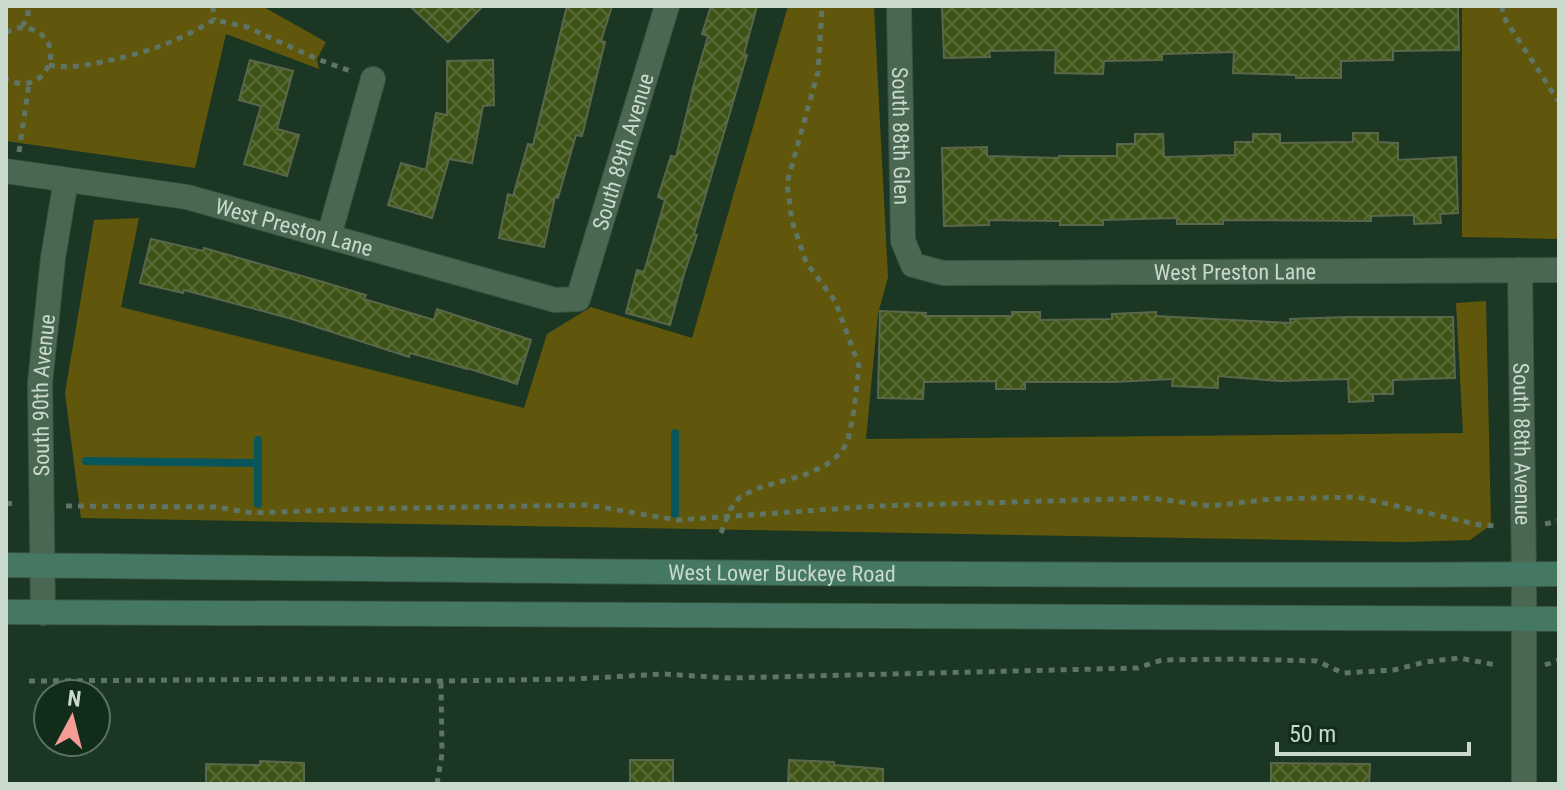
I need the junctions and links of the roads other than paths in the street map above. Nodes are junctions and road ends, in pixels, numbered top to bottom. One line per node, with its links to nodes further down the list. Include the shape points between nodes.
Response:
1 (667, 6): 10 (street, South 89th Avenue)
2 (899, 6): 7 (street, South 88th Glen, via 903,241)
3 (373, 79): 6 (street)
4 (10, 172): 5 (street, West Preston Lane)
5 (66, 180): 6 (street, West Preston Lane, via 187,197); 12 (street, South 90th Avenue, via 40,383)
6 (329, 236): 10 (street, West Preston Lane, via 555,300)
7 (913, 265): 8 (street, West Preston Lane, via 943,273)
8 (1520, 270): 9 (street, West Preston Lane); 13 (street, South 88th Avenue)
9 (1559, 270)
10 (578, 299)
11 (6, 565): 12 (main road, West Lower Buckeye Road)
12 (42, 566): 13 (main road, West Lower Buckeye Road, via 746,574); 16 (street, South 90th Avenue)
13 (1524, 574): 14 (main road, West Lower Buckeye Road); 18 (street, South 88th Avenue)
14 (1559, 574)
15 (6, 612): 16 (main road, West Lower Buckeye Road)
16 (43, 613): 18 (main road, West Lower Buckeye Road)
17 (1559, 619): 18 (main road, West Lower Buckeye Road)
18 (1524, 620): 19 (street, South 88th Avenue)
19 (1524, 784)

